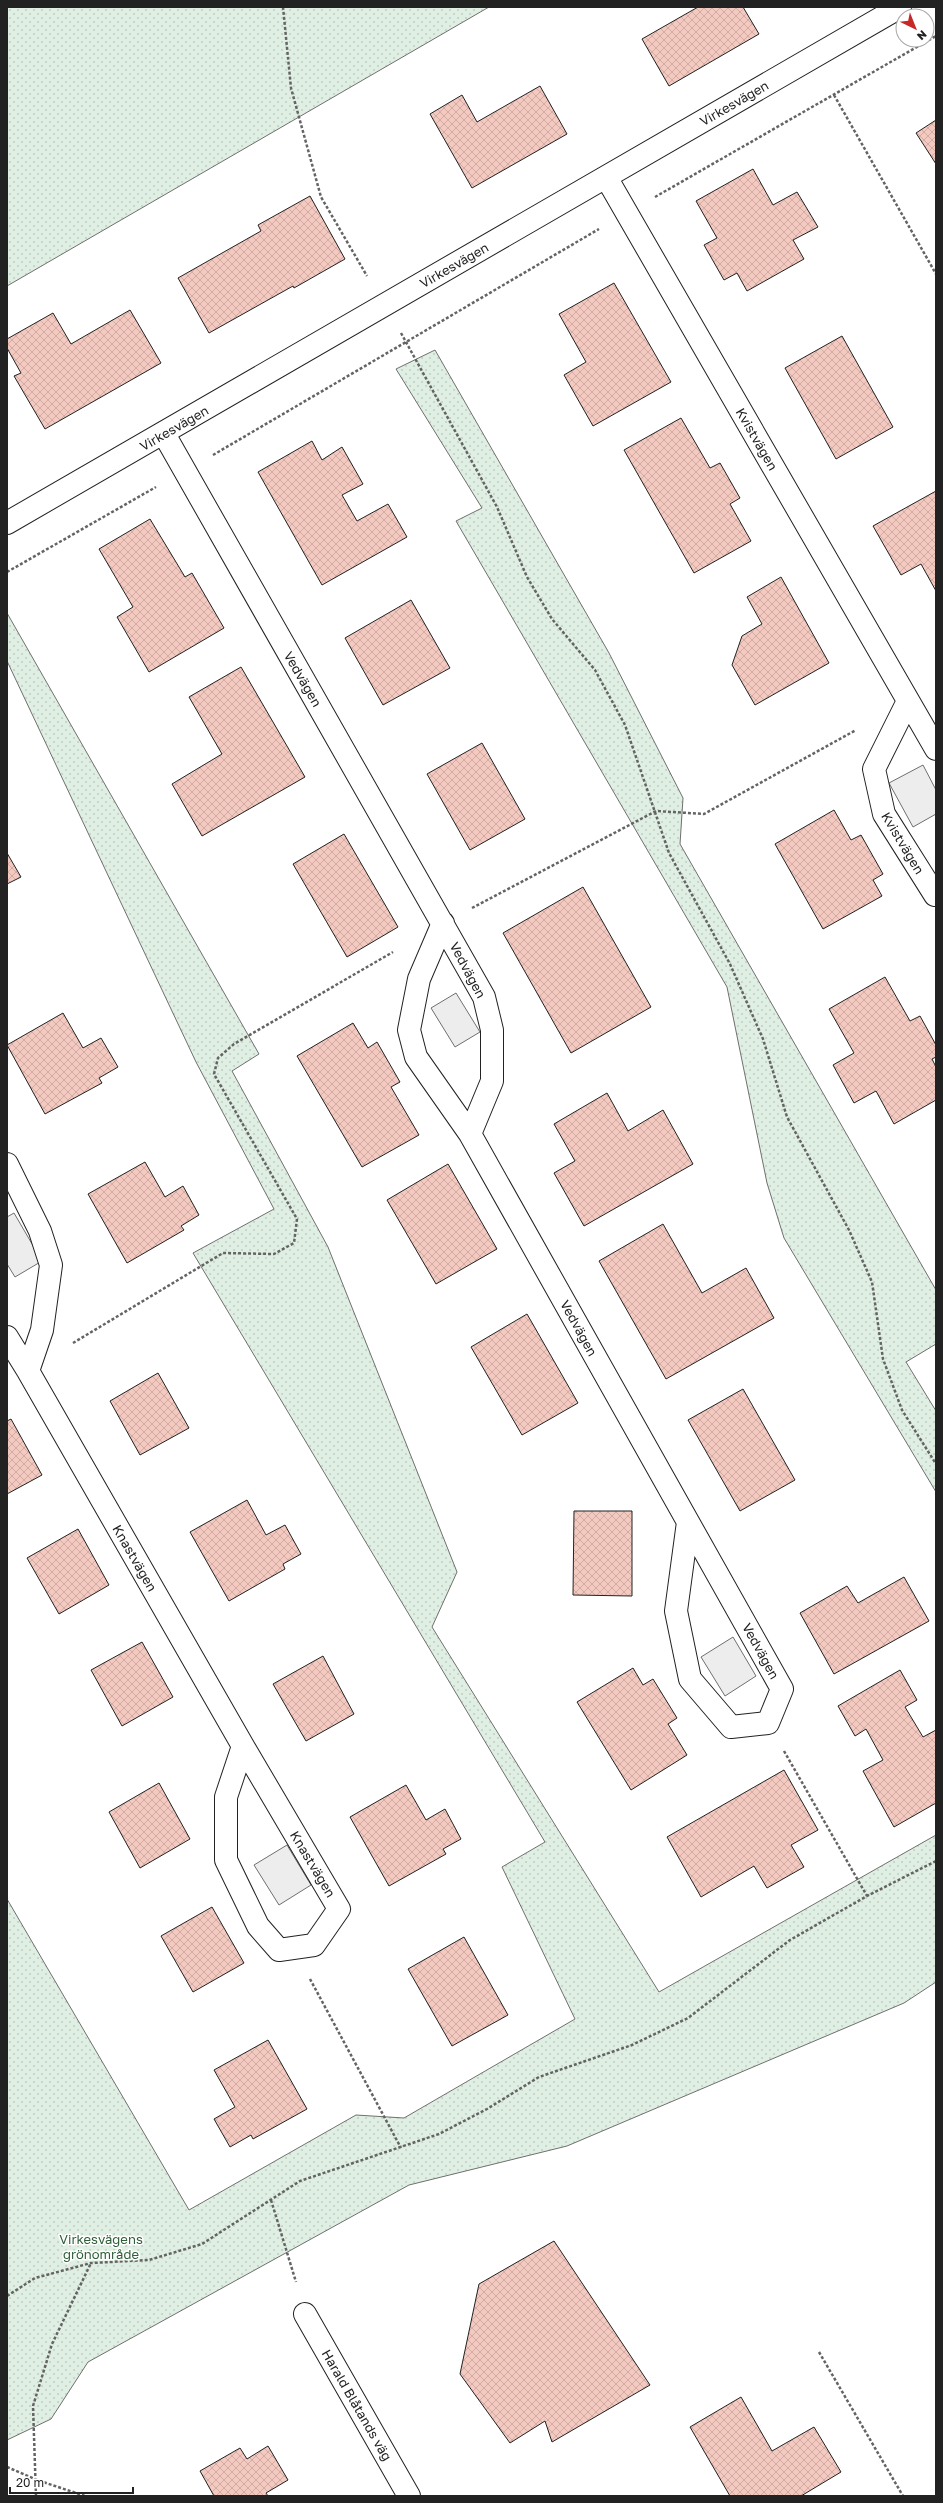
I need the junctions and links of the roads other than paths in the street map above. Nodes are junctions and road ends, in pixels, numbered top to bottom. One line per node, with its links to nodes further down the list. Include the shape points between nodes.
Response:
1 (900, 7): 2 (street, Virkesvägen)
2 (606, 177): 3 (street, Virkesvägen); 5 (street, Kvistvägen)
3 (164, 434): 4 (street, Virkesvägen); 8 (street, Vedvägen)
4 (7, 523)
5 (908, 701): 6 (street, Kvistvägen); 7 (street, Kvistvägen, via 874,769 884,814)
6 (936, 749)
7 (936, 895)
8 (443, 923): 9 (street, Vedvägen, via 484,997 492,1030 492,1082); 9 (street, Vedvägen, via 419,979 409,1030 416,1057)
9 (470, 1134): 13 (street, Vedvägen)
10 (7, 1164): 12 (street, via 40,1231 51,1265 42,1330)
11 (7, 1337): 12 (street, Knastvägen)
12 (28, 1371): 14 (street, Knastvägen)
13 (688, 1522): 13 (street, Vedvägen, via 782,1689 768,1723 731,1727 690,1678 676,1611)
14 (243, 1746): 14 (street, Knastvägen, via 339,1909 314,1945 279,1950 258,1926 226,1860 226,1797)
15 (305, 2314): 16 (street, Harald Blåtands väg)
16 (409, 2496)

